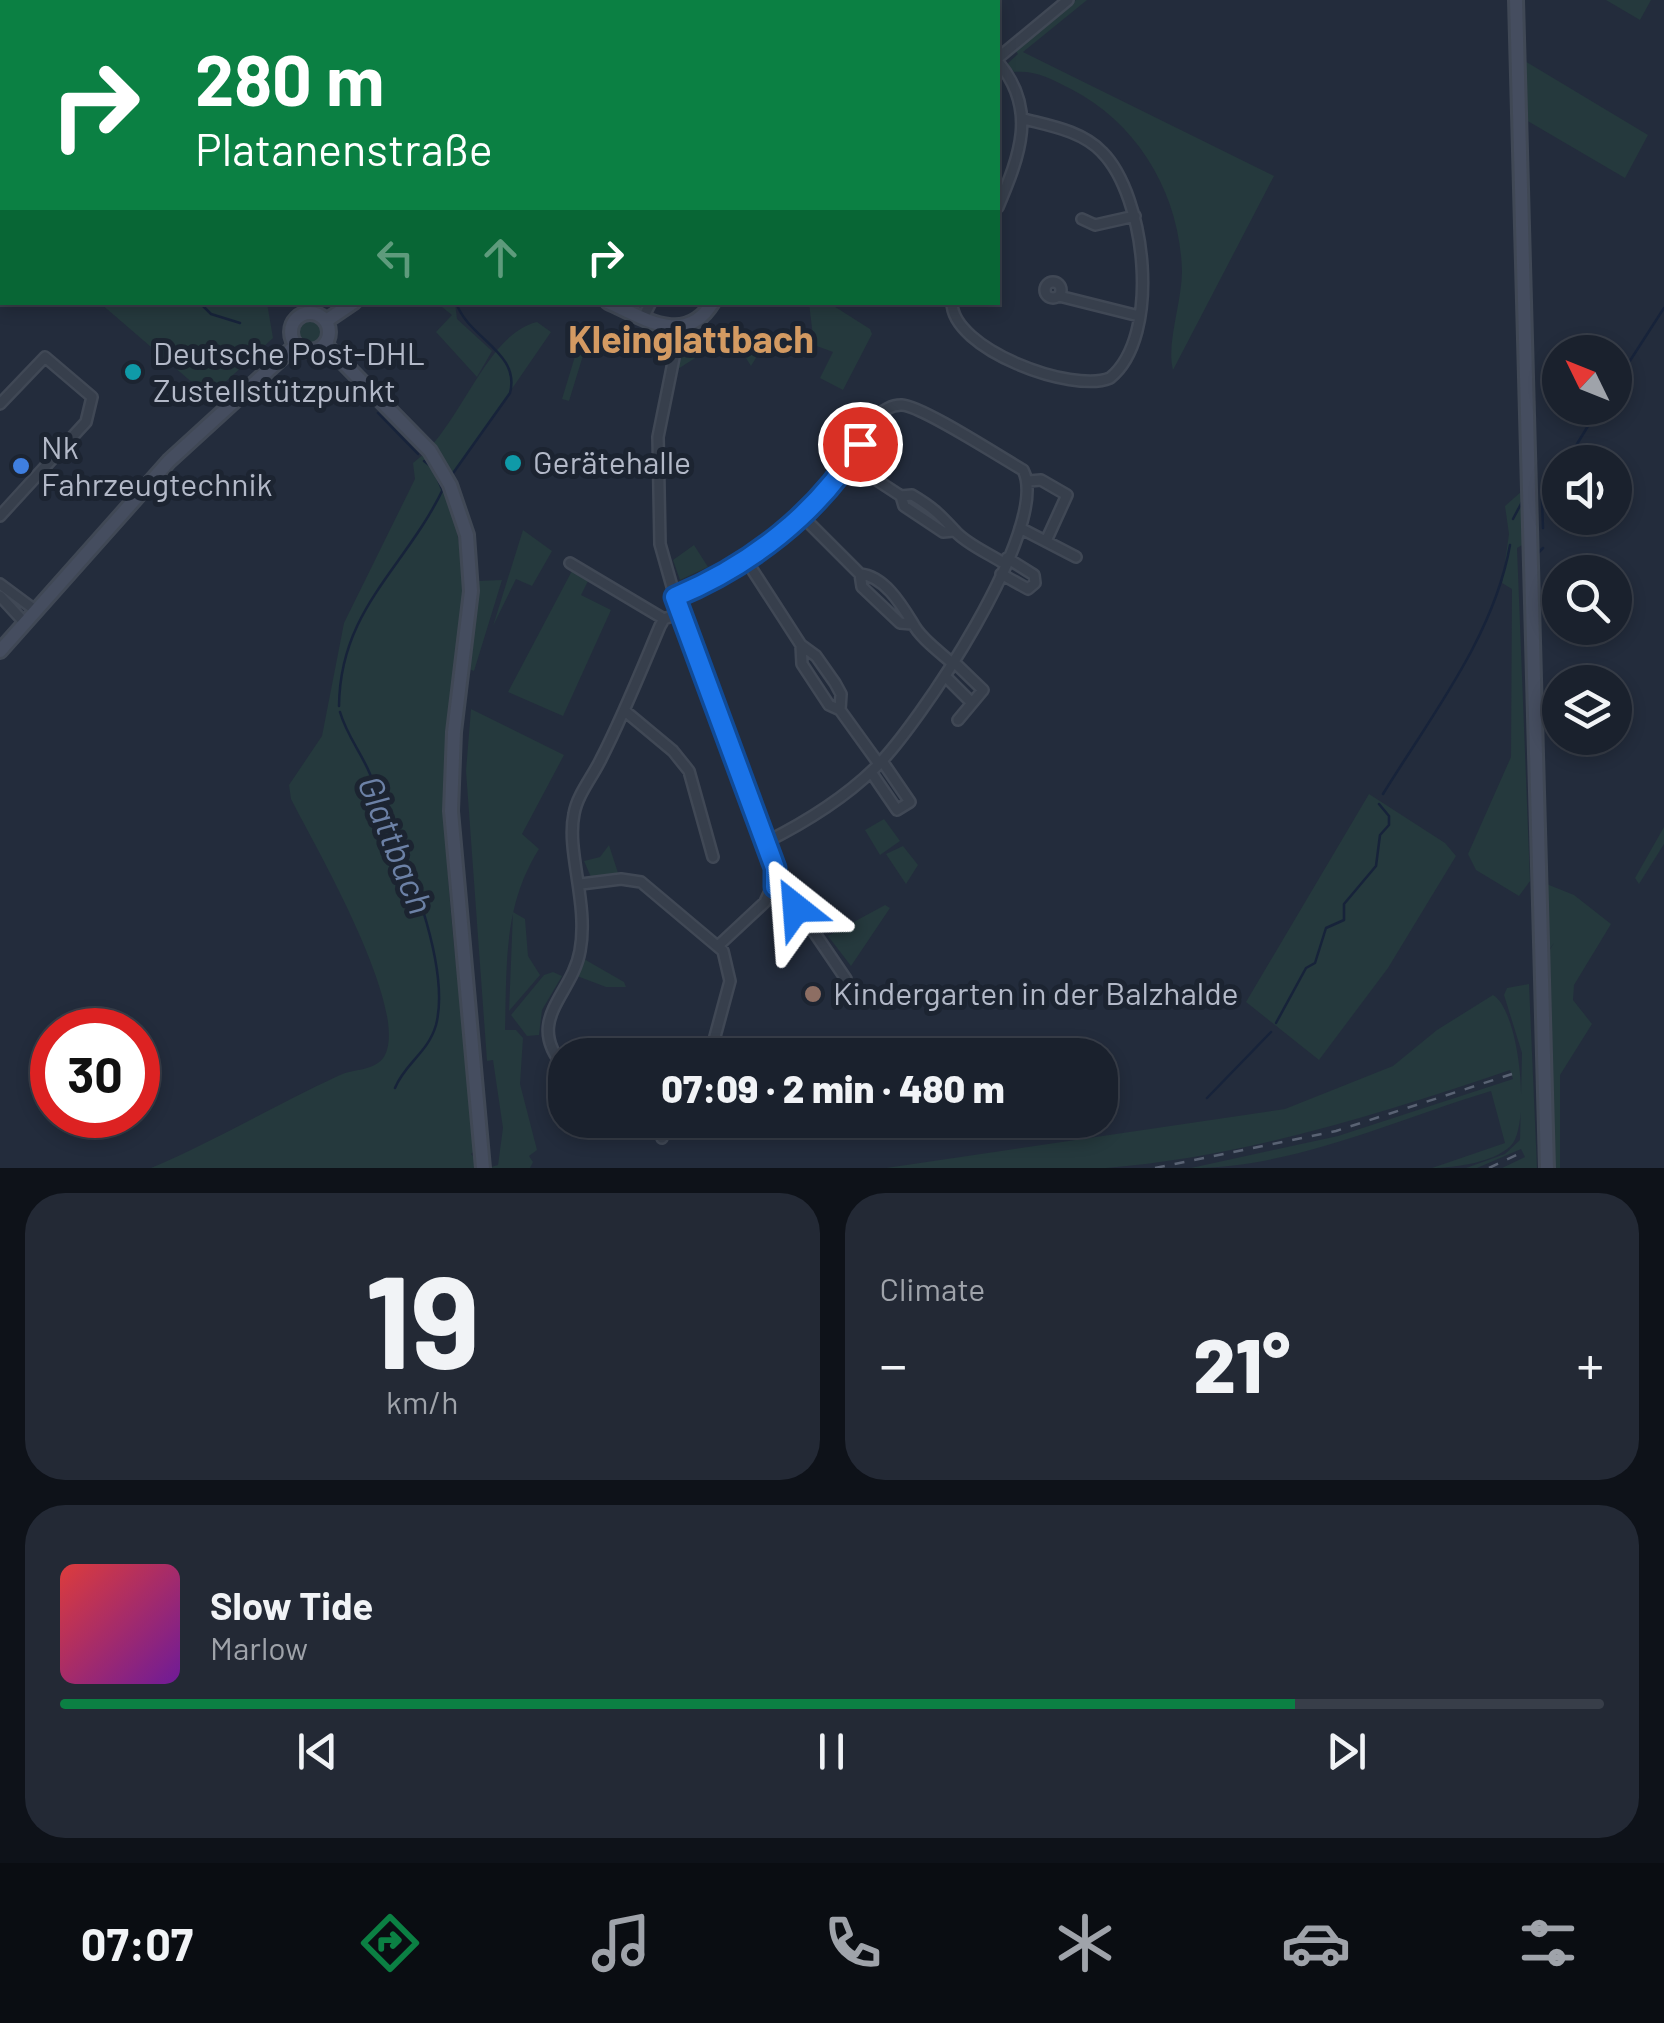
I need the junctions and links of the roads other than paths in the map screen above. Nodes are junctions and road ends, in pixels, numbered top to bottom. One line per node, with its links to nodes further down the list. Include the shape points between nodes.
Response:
1 (1068, 0): 3 (street)
2 (1516, 0): 62 (main road)
3 (1000, 58)
4 (1000, 63): 5 (street, via 1020,91)
5 (1024, 119): 6 (street); 7 (street, via 1076,134 1102,152)
6 (1000, 202)
7 (1135, 216): 8 (street, via 1096,225); 17 (street)
8 (1082, 220)
9 (1059, 296): 17 (street)
10 (291, 305): 16 (main road)
11 (350, 305): 19 (main road)
12 (615, 305): 18 (main road)
13 (649, 305): 18 (street)
14 (711, 305): 20 (main road, via 698,322)
15 (951, 305): 17 (street, via 954,322 985,348 1090,384 1117,372)
16 (298, 316): 19 (main road, via 313,312); 22 (main road, via 290,331)
17 (1139, 316)
18 (643, 318): 20 (main road)
19 (326, 321): 21 (main road)
20 (680, 328): 37 (street, via 655,474 660,544)
21 (325, 344): 22 (main road, via 308,351); 61 (main road, via 419,438 448,481 467,534 472,579 451,810)
22 (296, 345): 38 (main road, via 192,438)
23 (0, 404): 26 (street, via 46,357 94,404 86,422)
24 (849, 462): 25 (street, via 881,413 902,405 1023,470); 27 (street); 33 (street, via 902,496 904,506)
25 (1029, 481): 28 (street); 29 (street, via 1041,480 1067,495)
26 (0, 516)
27 (801, 516): 31 (street); 34 (street)
28 (1020, 528): 29 (street); 33 (street)
29 (1046, 541): 30 (street)
30 (1076, 557)
31 (746, 560): 37 (street); 43 (street)
32 (570, 562): 40 (street)
33 (1004, 565): 45 (street)
34 (860, 574): 42 (street, via 892,594); 42 (street, via 874,599 900,624)
35 (0, 584): 38 (street)
36 (0, 596): 41 (street)
37 (675, 597): 39 (street)
38 (36, 610): 41 (main road)
39 (680, 613): 40 (street); 53 (street)
40 (664, 619): 49 (street)
41 (24, 622): 44 (main road)
42 (912, 624): 45 (street)
43 (801, 644): 48 (street, via 835,682); 48 (street, via 802,664 829,705)
44 (0, 651)
45 (953, 663): 46 (street); 47 (street, via 983,690)
46 (946, 677): 47 (street); 51 (street)
47 (971, 702): 50 (street)
48 (840, 710): 51 (street)
49 (625, 711): 54 (street, via 689,771); 55 (street, via 574,811)
50 (958, 720)
51 (881, 762): 52 (street); 52 (street, via 910,802 897,810)
52 (871, 772): 53 (street)
53 (766, 842): 56 (street)
54 (713, 857)
55 (582, 884): 57 (street, via 641,882); 59 (street, via 580,956 554,1005)
56 (775, 887): 57 (street); 58 (street, via 784,888)
57 (718, 945): 60 (street, via 730,981)
58 (846, 980)
59 (549, 1038)
60 (715, 1038)
61 (483, 1168)
62 (1548, 1168)

